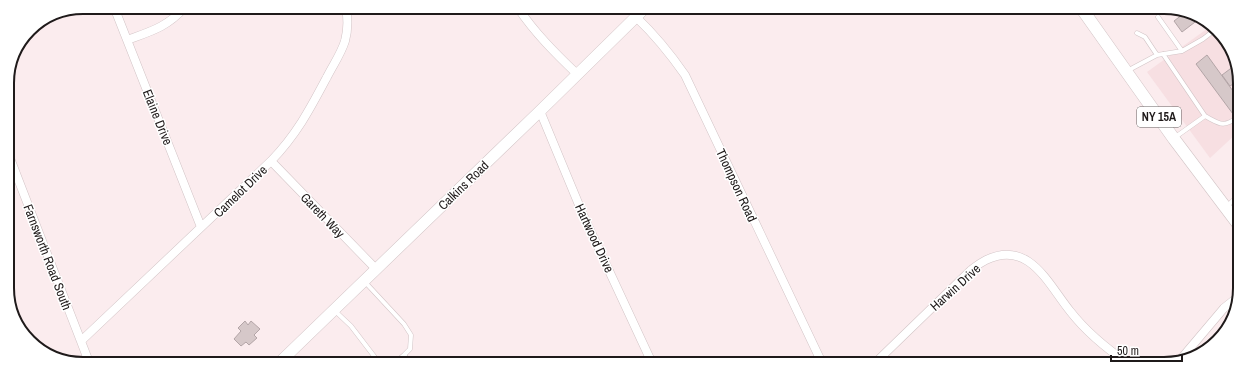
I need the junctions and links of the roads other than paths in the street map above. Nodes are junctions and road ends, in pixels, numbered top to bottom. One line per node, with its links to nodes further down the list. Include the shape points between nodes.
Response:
1 (117, 14): 11 (street, Elaine Drive)
2 (178, 14): 11 (street, via 160,28)
3 (347, 14): 21 (street, Camelot Drive, via 346,38 342,50 305,118)
4 (523, 14): 16 (street, via 547,44)
5 (639, 14): 7 (main road, Calkins Road)
6 (1086, 14): 15 (main road, NY 15A)
7 (636, 17): 16 (main road, Calkins Road); 38 (street, Thompson Road, via 667,49 685,75)
8 (1158, 17): 12 (lane)
9 (1211, 32): 12 (lane)
10 (1137, 34): 14 (lane, via 1145,37)
11 (127, 40): 26 (street, Elaine Drive)
12 (1182, 51): 13 (lane)
13 (1163, 54): 14 (lane); 18 (lane)
14 (1157, 55): 15 (lane)
15 (1127, 71): 20 (main road, NY 15A)
16 (577, 74): 17 (main road, Calkins Road)
17 (540, 111): 27 (main road, Calkins Road); 37 (street, Hartwood Drive, via 584,217)
18 (1205, 116): 19 (lane, via 1219,124 1229,124); 20 (lane)
19 (1233, 121)
20 (1174, 138): 24 (main road, NY 15A)
21 (271, 161): 26 (street, Camelot Drive); 27 (street, Gareth Way)
22 (14, 168): 31 (street, Farnsworth Road South)
23 (1233, 201): 24 (lane)
24 (1226, 208): 25 (main road, NY 15A)
25 (1233, 217)
26 (201, 227): 31 (street, Camelot Drive)
27 (376, 269): 28 (main road, Calkins Road)
28 (364, 281): 30 (main road, Calkins Road); 33 (lane, via 411,335 410,349)
29 (1231, 302): 32 (street)
30 (334, 310): 35 (main road, Calkins Road); 36 (lane, via 351,326)
31 (81, 341): 34 (street, Farnsworth Road South)
32 (1186, 353)
33 (404, 356)
34 (88, 357)
35 (285, 357)
36 (376, 357)
37 (649, 357)
38 (819, 357)
39 (881, 357): 40 (street, Harwin Drive, via 971,270 997,255 1010,255 1033,264 1086,330)
40 (1119, 357)

